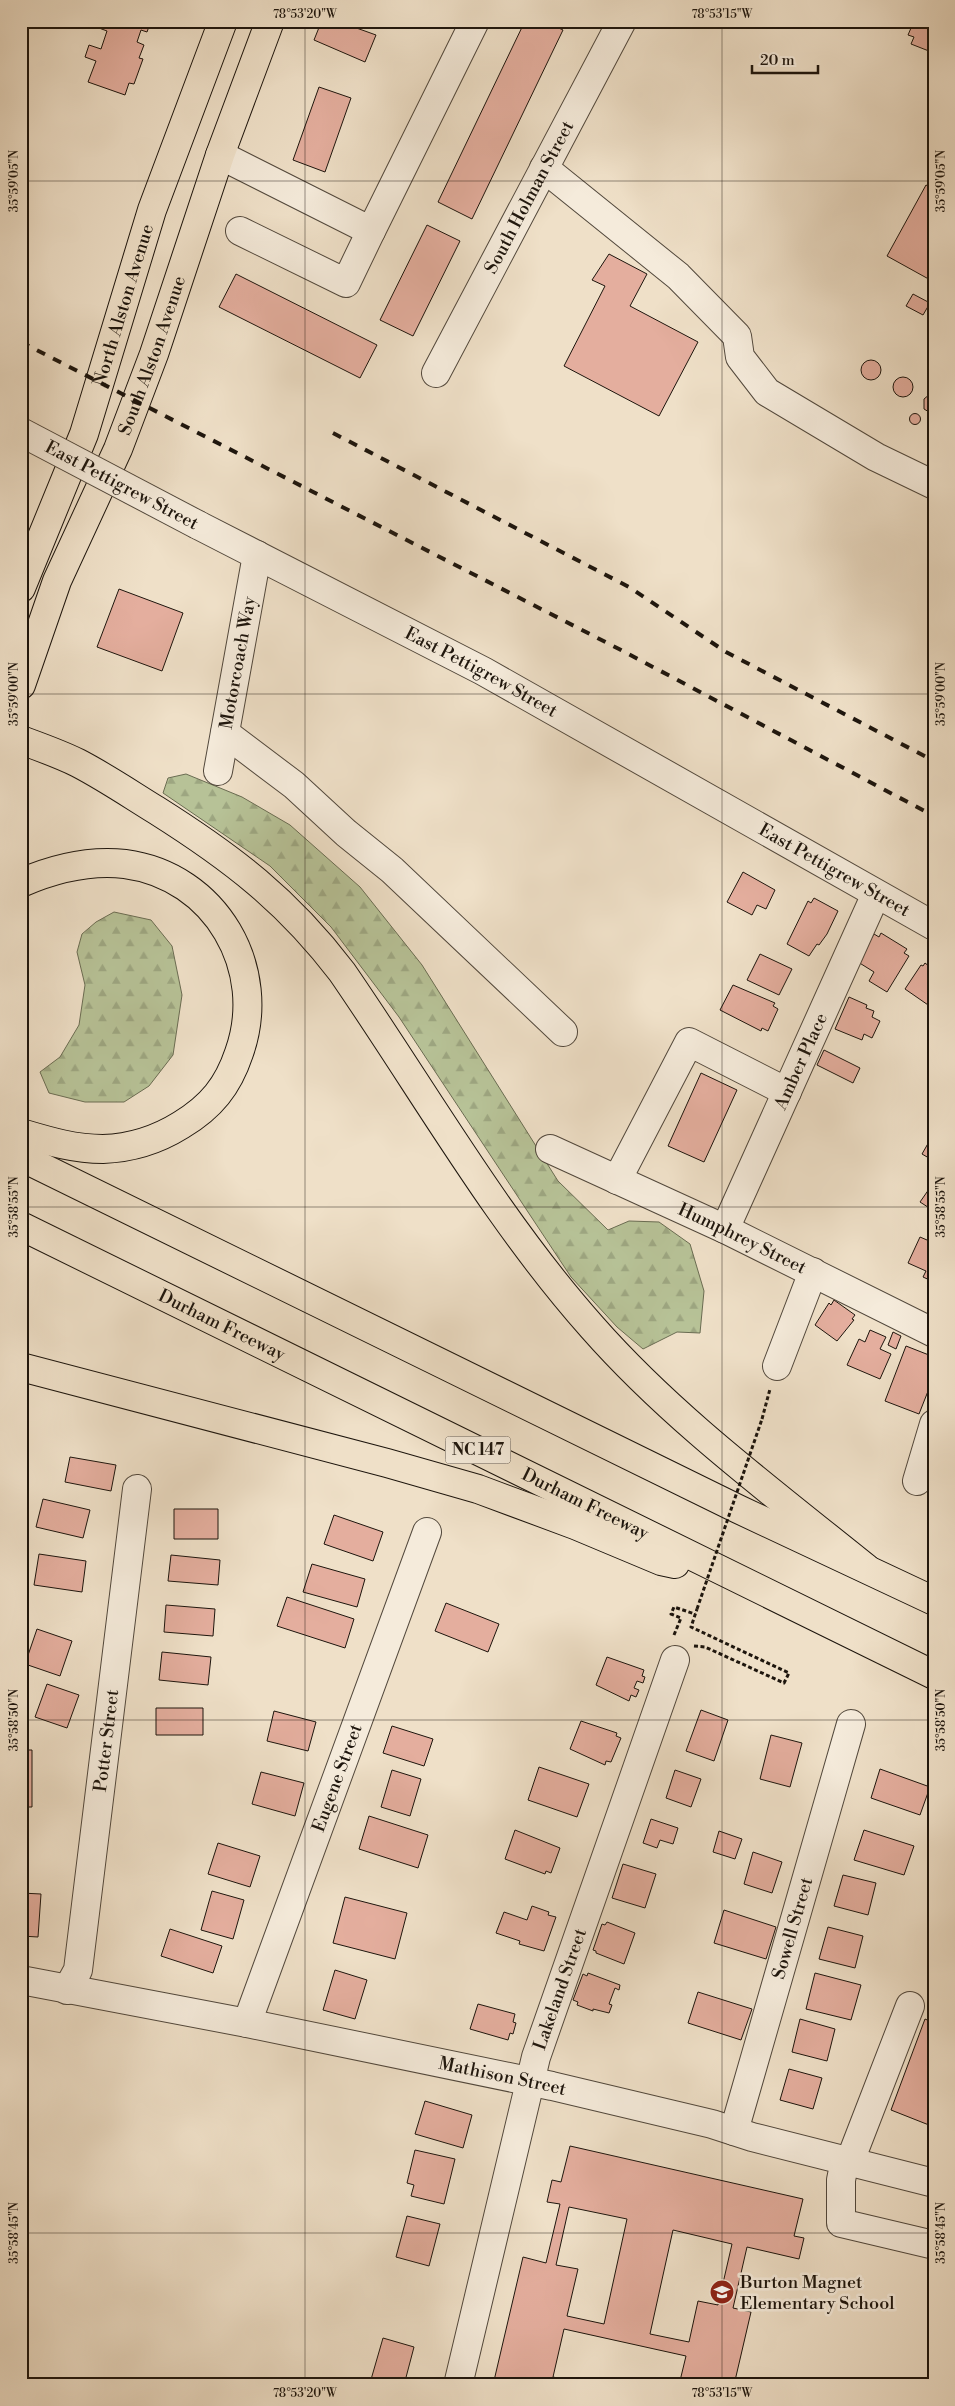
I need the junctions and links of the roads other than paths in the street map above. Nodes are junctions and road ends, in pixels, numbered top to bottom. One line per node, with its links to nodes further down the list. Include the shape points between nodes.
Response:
1 (223, 21): 13 (main road, North Alston Avenue, via 152,210 84,434)
2 (270, 21): 5 (main road, South Alston Avenue)
3 (474, 21): 8 (street)
4 (622, 21): 6 (street, South Holman Street)
5 (220, 155): 8 (street); 15 (main road, South Alston Avenue, via 154,354 118,449 57,581)
6 (544, 168): 9 (street, South Holman Street); 11 (street, via 678,276 737,336 740,357 767,392 876,457)
7 (240, 231): 8 (street, via 346,283)
8 (371, 231)
9 (436, 373)
10 (21, 432): 12 (street, East Pettigrew Street, bridge)
11 (934, 485)
12 (257, 555): 16 (street, Motorcoach Way); 20 (street, East Pettigrew Street, via 491,676)
13 (26, 560): 14 (main road, North Alston Avenue)
14 (21, 588)
15 (21, 685)
16 (225, 733): 18 (street, Motorcoach Way); 22 (street, via 294,786 346,834 392,870)
17 (21, 740): 38 (main road, via 100,775 212,846 289,911 342,972 520,1239 592,1328 688,1422)
18 (218, 771)
19 (21, 883): 24 (main road, via 48,873 101,863 126,864 177,882 216,913 232,938 244,966 248,1016 246,1036 225,1086 205,1109 161,1137 133,1146 103,1149 69,1147)
20 (876, 894): 21 (street, East Pettigrew Street); 23 (street, Amber Place)
21 (934, 926)
22 (562, 1032)
23 (787, 1092): 27 (street, via 689,1042); 29 (street, Amber Place)
24 (21, 1133)
25 (550, 1148): 27 (street, Humphrey Street)
26 (21, 1157): 38 (main road, via 738,1509)
27 (617, 1180): 29 (street, Humphrey Street)
28 (21, 1226): 39 (main road, Durham Freeway / NC 147)
29 (725, 1229): 30 (street, Humphrey Street)
30 (813, 1272): 31 (street, Humphrey Street); 32 (street)
31 (934, 1333)
32 (776, 1366)
33 (21, 1367): 39 (main road, via 478,1489 661,1561)
34 (934, 1424): 35 (street)
35 (917, 1481)
36 (137, 1489): 45 (street, Potter Street, via 78,1970)
37 (427, 1532): 47 (street, Eugene Street)
38 (866, 1568): 40 (main road)
39 (742, 1580): 42 (main road, Durham Freeway / NC 147)
40 (934, 1601)
41 (675, 1660): 48 (street, Lakeland Street)
42 (934, 1675)
43 (851, 1724): 49 (street, Sowell Street)
44 (21, 1980): 45 (street, Mathison Street)
45 (68, 1990): 47 (street, Mathison Street)
46 (910, 2006): 50 (street)
47 (247, 2023): 48 (street, Mathison Street)
48 (529, 2082): 49 (street, Mathison Street); 53 (street, Lakeland Street)
49 (734, 2131): 50 (street, Mathison Street)
50 (848, 2161): 51 (street, Mathison Street); 52 (street, via 841,2180 841,2223)
51 (934, 2183)
52 (934, 2245)
53 (458, 2385)

